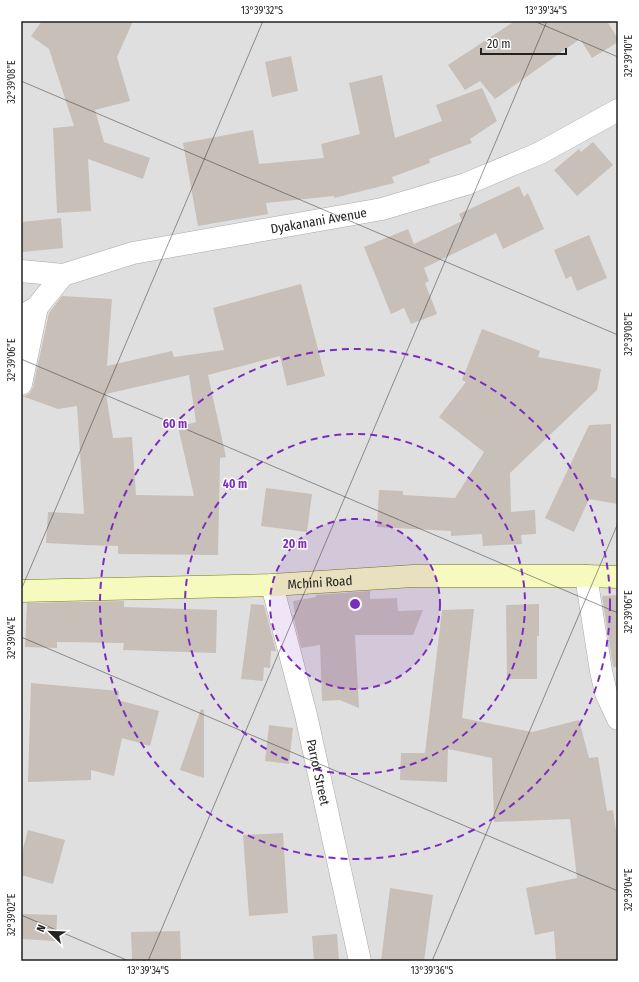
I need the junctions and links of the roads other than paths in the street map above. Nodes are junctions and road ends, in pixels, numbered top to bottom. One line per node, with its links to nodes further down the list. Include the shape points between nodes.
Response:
1 (618, 110): 3 (street, Dyakanani Avenue, via 540,153 466,184 382,209 133,252)
2 (21, 271): 3 (street)
3 (63, 275): 4 (street)
4 (29, 312): 5 (street)
5 (21, 384)
6 (586, 576): 7 (street, Mchini Road); 8 (street, Mchini Road, via 413,576); 10 (street, via 601,671 606,693)
7 (618, 577)
8 (272, 585): 9 (street, Mchini Road); 11 (street, Parrot Street, via 306,715)
9 (21, 591)
10 (618, 719)
11 (360, 961)

